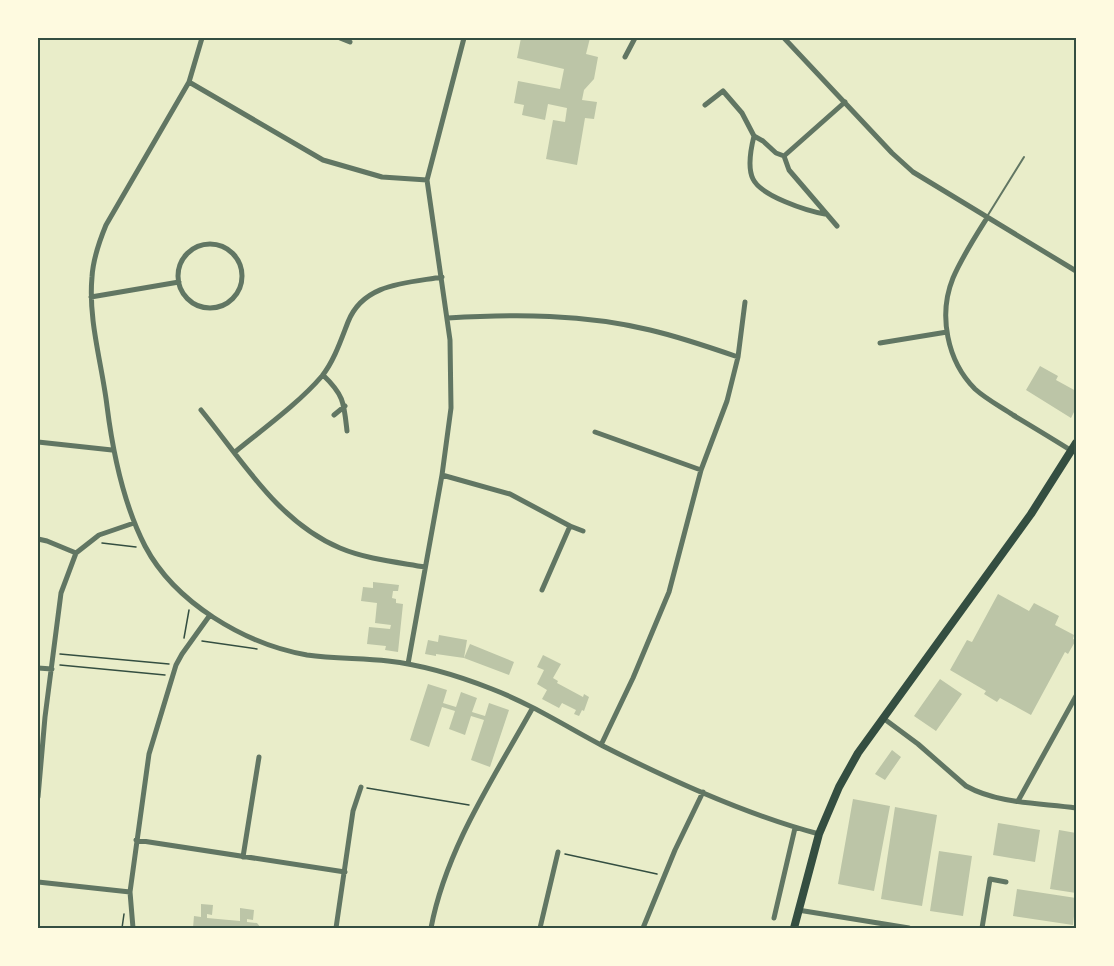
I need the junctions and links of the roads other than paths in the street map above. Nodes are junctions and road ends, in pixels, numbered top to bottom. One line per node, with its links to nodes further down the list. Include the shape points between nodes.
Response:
1 (202, 38): 8 (street)
2 (340, 38): 6 (street)
3 (464, 38): 14 (street)
4 (635, 38): 7 (street)
5 (784, 38): 9 (street)
6 (351, 42)
7 (625, 57)
8 (189, 82): 14 (street, via 323,160 382,177); 21 (street, via 106,225 95,259)
9 (845, 102): 12 (street); 16 (street, via 913,172)
10 (705, 105): 11 (street, via 723,91 742,113)
11 (754, 136): 12 (street); 15 (street, via 751,171 758,186 808,211)
12 (784, 156): 15 (street, via 789,170)
13 (1024, 157): 16 (lane)
14 (427, 180): 19 (street)
15 (825, 214): 17 (street)
16 (987, 218): 18 (street); 24 (street, via 953,279 946,303)
17 (837, 226)
18 (1077, 271)
19 (442, 278): 23 (street); 27 (street, via 387,287 364,300 353,312)
20 (179, 282): 20 (street, via 189,300 208,308 228,303 241,287 243,277 237,257 229,249 208,244 188,252 178,271); 21 (street)
21 (91, 297): 35 (street)
22 (745, 302): 26 (street)
23 (448, 318): 26 (street, via 505,315 596,321 668,334); 38 (street, via 451,408)
24 (947, 332): 25 (street); 34 (street, via 956,361 976,390)
25 (880, 343)
26 (738, 357): 37 (street, via 728,401)
27 (323, 375): 28 (street, via 337,388); 36 (street)
28 (345, 406): 30 (street); 31 (street)
29 (201, 410): 36 (street)
30 (334, 415)
31 (347, 431)
32 (595, 432): 37 (street)
33 (38, 442): 35 (street)
34 (1074, 447): 52 (main road, via 1031,514)
35 (112, 450): 39 (street)
36 (235, 452): 44 (street, via 279,506 308,531 360,555)
37 (701, 470): 53 (street, via 669,592)
38 (442, 475): 40 (street, via 510,494); 44 (street)
39 (134, 523): 43 (street, via 99,535); 46 (street, via 170,581)
40 (570, 526): 41 (street); 45 (street)
41 (583, 531)
42 (38, 539): 43 (street)
43 (76, 553): 48 (street, via 61,592)
44 (425, 567): 47 (street)
45 (542, 590)
46 (210, 615): 47 (street, via 266,644 319,656); 63 (street, via 182,654 172,676 149,754)
47 (408, 664): 51 (street, via 480,685)
48 (52, 667): 49 (street); 55 (street)
49 (38, 668)
50 (1077, 696): 59 (street)
51 (532, 709): 53 (street); 74 (street, via 461,838 437,900)
52 (883, 718): 59 (street, via 966,786); 62 (main road, via 839,787)
53 (601, 745): 57 (street)
54 (259, 757): 65 (street)
55 (38, 775): 58 (street)
56 (360, 787): 66 (street)
57 (704, 792): 61 (street); 76 (street)
58 (38, 797)
59 (1018, 801): 60 (street)
60 (1077, 808)
61 (795, 828): 62 (street); 71 (street)
62 (819, 834): 70 (main road)
63 (136, 840): 65 (street); 69 (street)
64 (558, 852): 75 (street)
65 (243, 857): 66 (street)
66 (345, 872): 73 (street)
67 (38, 882): 69 (street)
68 (1006, 882): 79 (street, via 990,879)
69 (130, 892): 72 (street)
70 (798, 910): 77 (main road); 78 (street)
71 (774, 918)
72 (133, 928)
73 (336, 928)
74 (431, 928)
75 (540, 928)
76 (643, 928)
77 (794, 928)
78 (909, 928)
79 (982, 928)

